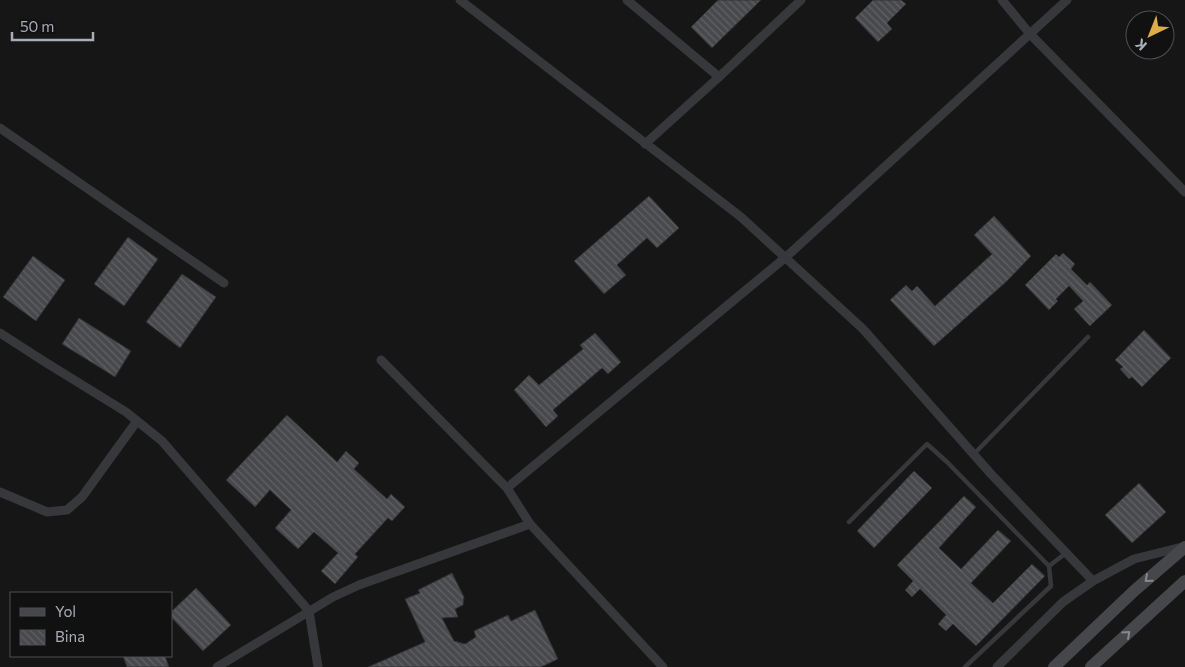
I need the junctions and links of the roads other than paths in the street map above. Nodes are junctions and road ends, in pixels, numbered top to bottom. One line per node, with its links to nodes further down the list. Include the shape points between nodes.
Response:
1 (460, 0): 9 (street)
2 (627, 0): 7 (street)
3 (801, 0): 7 (street)
4 (1002, 0): 6 (street)
5 (1067, 0): 6 (street)
6 (1030, 34): 10 (street); 11 (street)
7 (719, 77): 9 (street)
8 (0, 128): 12 (street)
9 (645, 144): 11 (street, via 741,217)
10 (1185, 192)
11 (786, 257): 17 (street, via 863,329); 18 (street)
12 (224, 283)
13 (0, 333): 16 (street)
14 (1088, 337): 17 (lane)
15 (381, 360): 18 (street)
16 (137, 421): 19 (street, via 82,497 67,510 47,512); 27 (street, via 162,441)
17 (974, 454): 23 (street)
18 (507, 488): 21 (street)
19 (0, 492)
20 (850, 522): 24 (lane, via 927,444)
21 (530, 524): 27 (street, via 359,585); 30 (street)
22 (1185, 547): 25 (street, via 1134,559); 33 (main road, one-way to 33)
23 (1066, 553): 24 (lane); 25 (street)
24 (1049, 566): 31 (lane, via 1051,586)
25 (1093, 581): 32 (street, via 1063,602)
26 (1185, 581): 34 (main road, one-way to 26)
27 (309, 611): 28 (street); 29 (street)
28 (217, 667)
29 (318, 667)
30 (663, 667)
31 (965, 667)
32 (997, 667)
33 (1054, 667)
34 (1091, 667)

